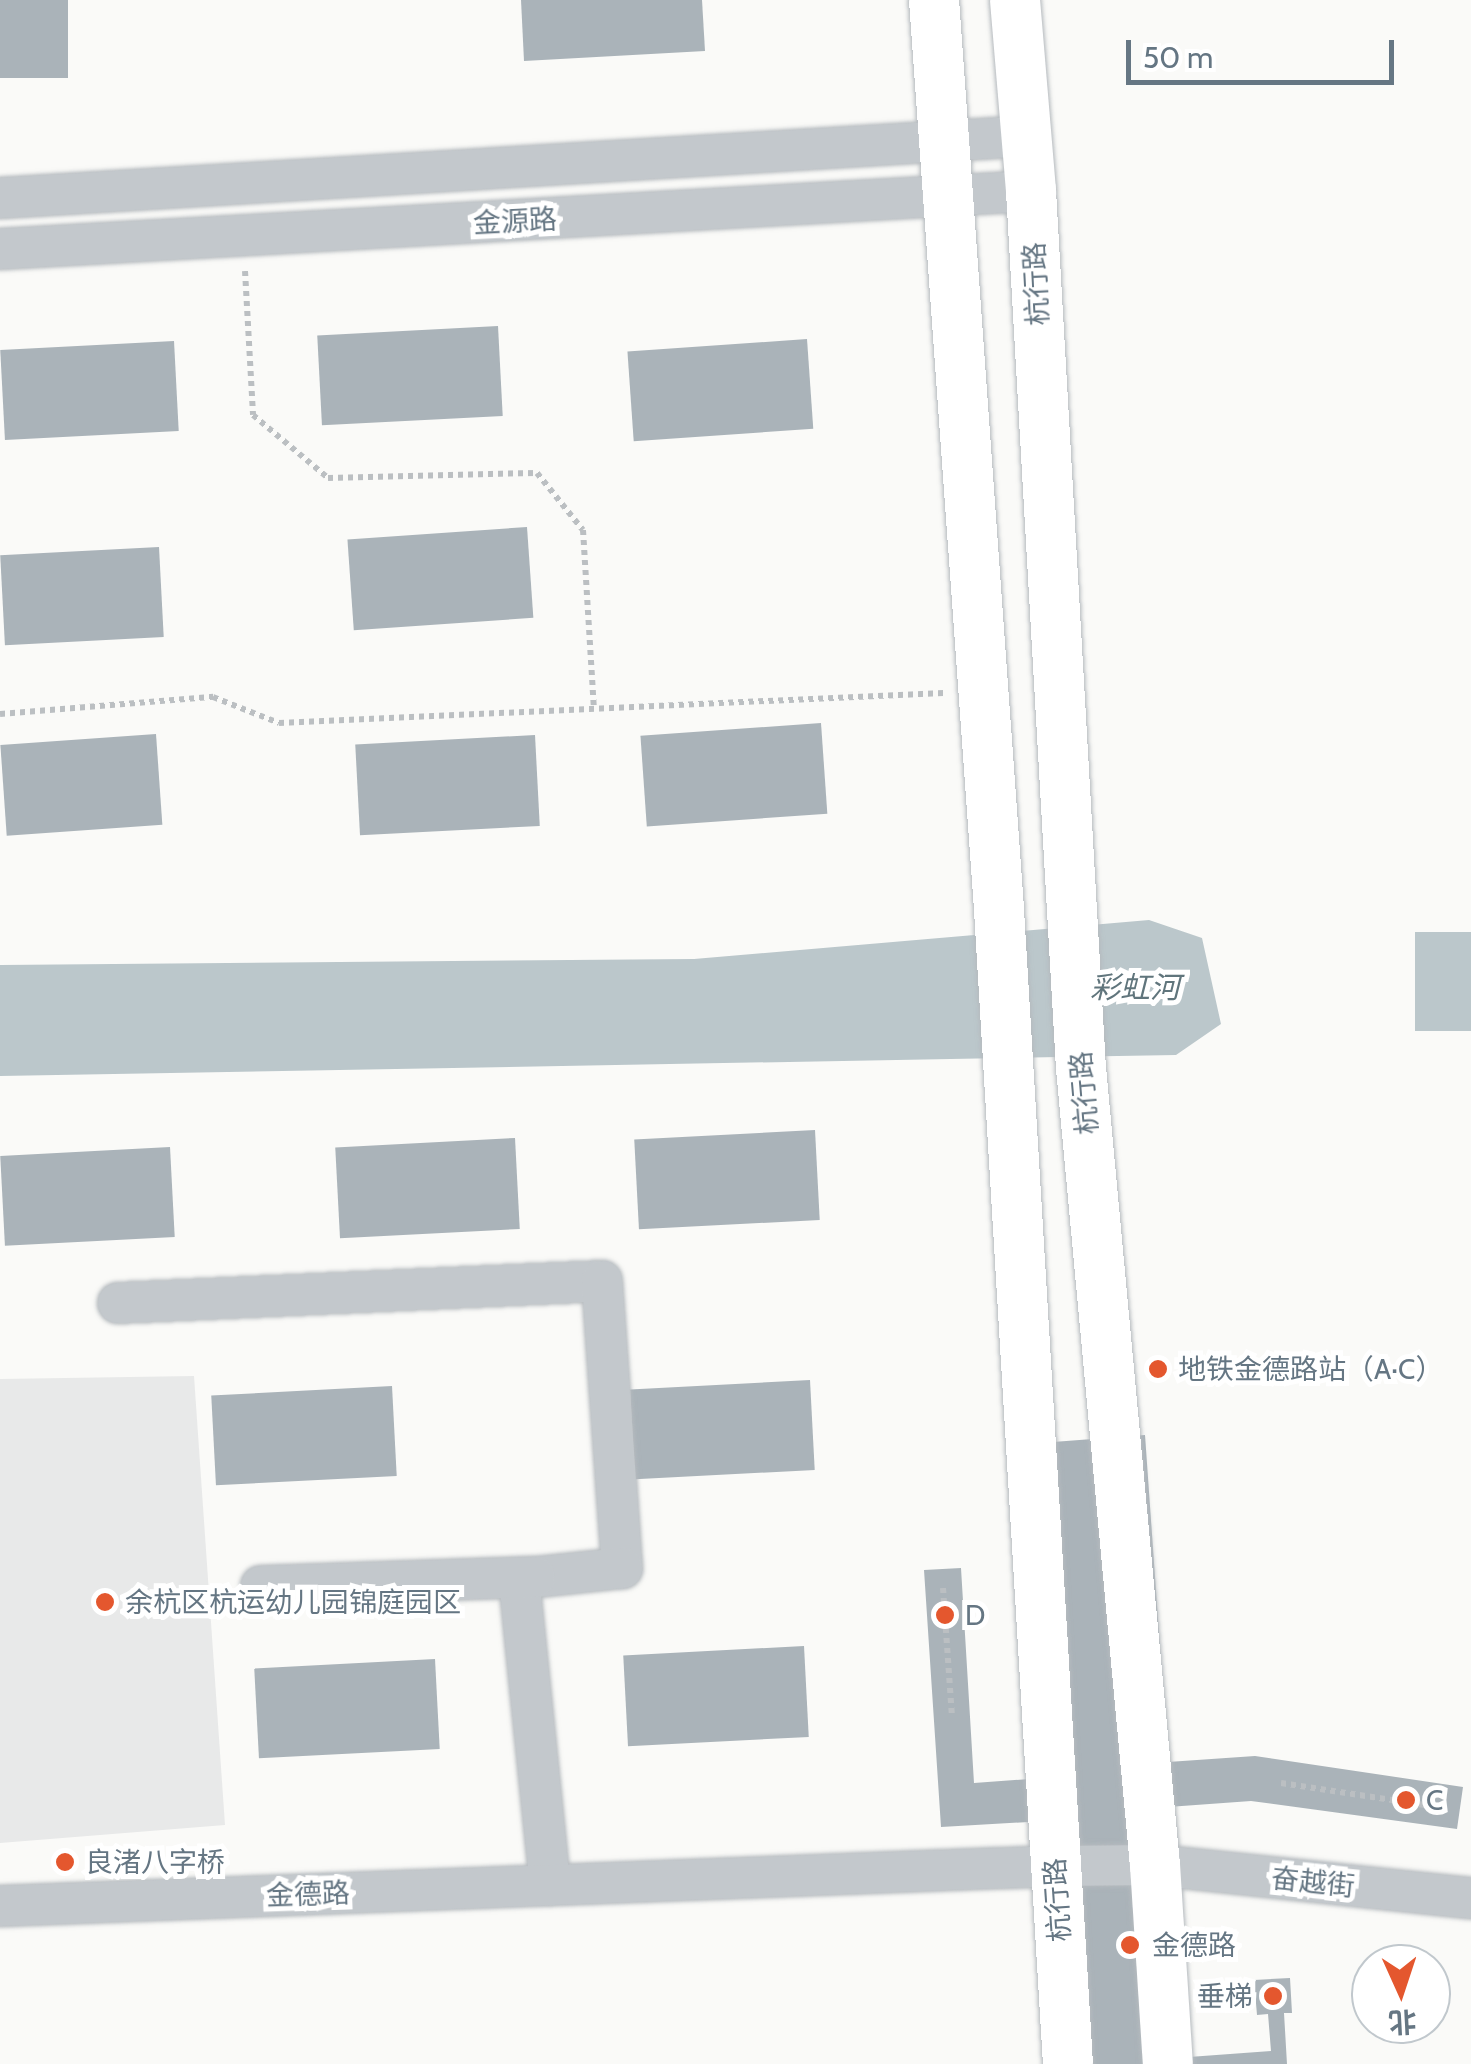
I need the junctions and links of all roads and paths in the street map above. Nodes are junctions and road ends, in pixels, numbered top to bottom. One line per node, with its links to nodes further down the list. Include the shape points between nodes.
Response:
1 (934, 0): 4 (main road, 杭行路)
2 (1015, 0): 3 (main road, 杭行路)
3 (1027, 136): 4 (street, 金源路); 5 (main road, 杭行路)
4 (945, 140): 6 (main road, 杭行路); 7 (street, 金源路)
5 (1031, 192): 6 (street, 金源路); 20 (main road, 杭行路, via 1081,1068)
6 (948, 197): 8 (street, 金源路); 10 (main road, 杭行路)
7 (0, 198)
8 (242, 236): 9 (street, 金源路); 11 (path, via 254,416 328,478 537,473 583,530)
9 (0, 249)
10 (984, 691): 11 (path); 21 (main road, 杭行路)
11 (594, 709): 12 (path, via 279,723 213,697)
12 (0, 714)
13 (118, 1303): 14 (street, via 602,1281 622,1568)
14 (536, 1577): 15 (street); 22 (street, via 519,1579)
15 (261, 1586)
16 (943, 1588): 17 (path)
17 (952, 1718)
18 (1281, 1783): 19 (path)
19 (1444, 1808)
20 (1155, 1865): 21 (street, 金德路); 23 (street, 奋越街); 26 (main road, 杭行路)
21 (1054, 1866): 22 (street, 金德路); 25 (main road, 杭行路)
22 (550, 1885): 24 (street, 金德路)
23 (1471, 1898)
24 (0, 1906)
25 (1068, 2064)
26 (1168, 2064)

